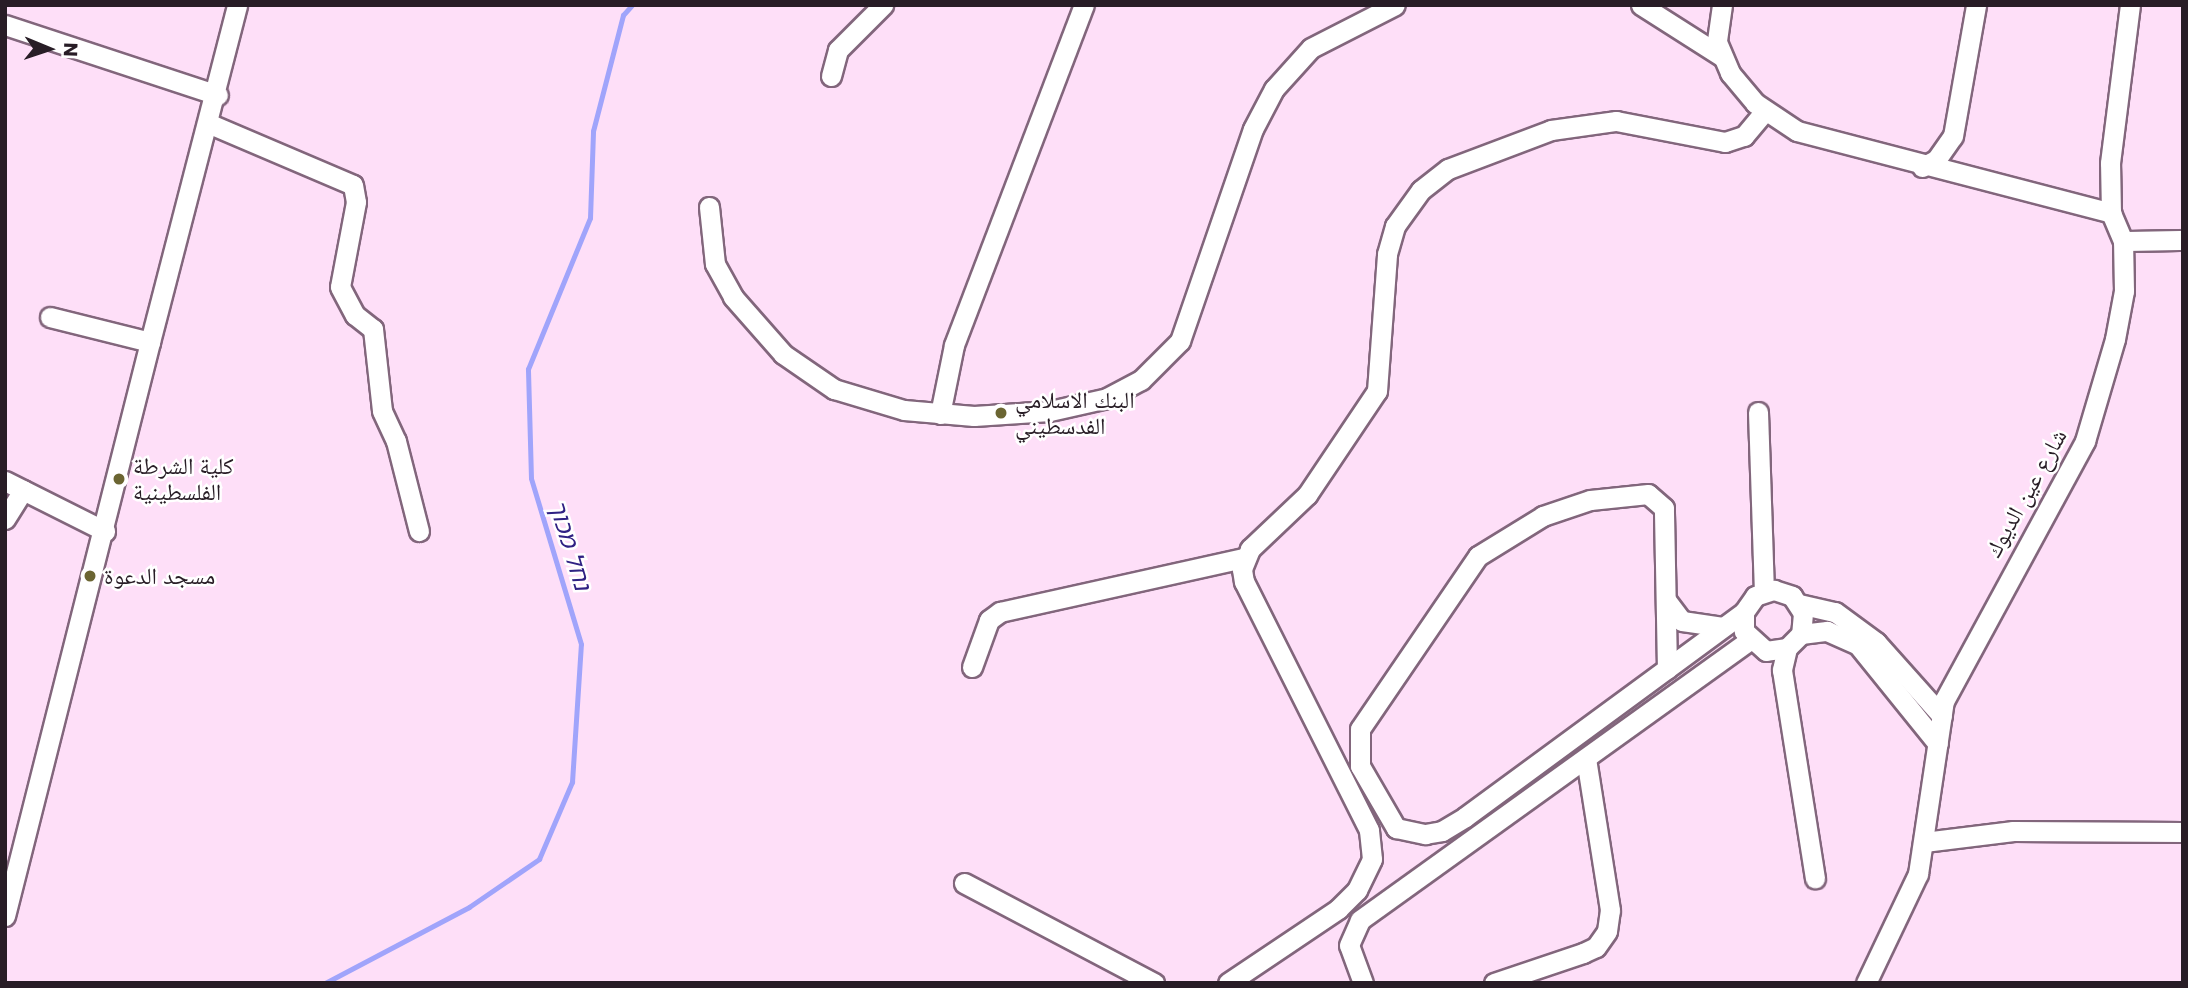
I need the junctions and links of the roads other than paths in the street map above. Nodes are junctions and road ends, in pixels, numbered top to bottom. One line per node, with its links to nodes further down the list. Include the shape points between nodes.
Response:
1 (237, 5): 12 (street)
2 (883, 5): 11 (street, via 838,50)
3 (1084, 5): 25 (street, via 954,345)
4 (1395, 5): 25 (street, via 1311,48 1274,89 1253,129 1187,328 1159,365 1124,391 1073,407 1014,415)
5 (1641, 5): 10 (street)
6 (1722, 5): 10 (street)
7 (1976, 5): 15 (street)
8 (2130, 5): 19 (street, شارع عين الديوك, via 2110,163)
9 (5, 25): 12 (street)
10 (1721, 56): 13 (street)
11 (831, 76)
12 (218, 95): 14 (street)
13 (1765, 111): 16 (street, via 1817,140); 30 (street, via 1744,135 1725,142 1697,141 1645,124 1586,122 1498,147 1433,178 1395,226 1387,254 1377,391 1307,495)
14 (210, 124): 23 (street); 29 (street, via 353,185 356,202 340,287 355,314 373,329 382,411 396,441)
15 (1953, 136): 16 (street, via 1945,151); 17 (street)
16 (1922, 167): 17 (street)
17 (1958, 177): 19 (street)
18 (709, 207): 25 (street, via 715,264 748,318 797,366 849,396)
19 (2111, 213): 21 (street, شارع عين الديوك)
20 (2183, 240): 21 (street)
21 (2123, 241): 41 (street, شارع عين الديوك, via 2124,291 2115,339 2085,441 1991,607)
22 (50, 317): 23 (street)
23 (150, 342): 28 (street)
24 (1758, 412): 31 (street)
25 (940, 414)
26 (14, 486): 27 (street); 28 (street)
27 (5, 519)
28 (106, 531): 48 (street)
29 (419, 531)
30 (1244, 558): 39 (street, via 1000,612 989,620); 50 (street, via 1244,582 1369,830 1372,859 1357,890 1338,909)
31 (1764, 592): 33 (street, via 1783,592); 34 (street)
32 (1666, 600): 35 (street, via 1682,621); 40 (street); 40 (street, via 1664,508 1648,494 1590,500 1502,537 1478,556 1360,729 1360,766 1396,828 1424,834 1442,831)
33 (1799, 604): 36 (street); 41 (street, via 1835,612 1876,642)
34 (1744, 612): 35 (street); 37 (street)
35 (1723, 627): 40 (street)
36 (1801, 634): 38 (street); 42 (street, via 1827,631 1858,645)
37 (1749, 640): 38 (street, via 1766,651); 43 (street)
38 (1787, 648): 46 (street, via 1782,670)
39 (972, 667)
40 (1667, 669)
41 (1942, 716): 42 (street, شارع عين الديوك)
42 (1938, 744): 45 (street, شارع عين الديوك)
43 (1586, 759): 51 (street, via 1360,920 1349,946); 52 (street, via 1610,910 1607,931 1583,953)
44 (2183, 832): 45 (street, via 2029,831)
45 (1924, 842): 53 (street, شارع عين الديوك, via 1905,911)
46 (1815, 878)
47 (964, 883): 49 (street)
48 (5, 916)
49 (1154, 983)
50 (1228, 983)
51 (1363, 983)
52 (1494, 983)
53 (1866, 983)

